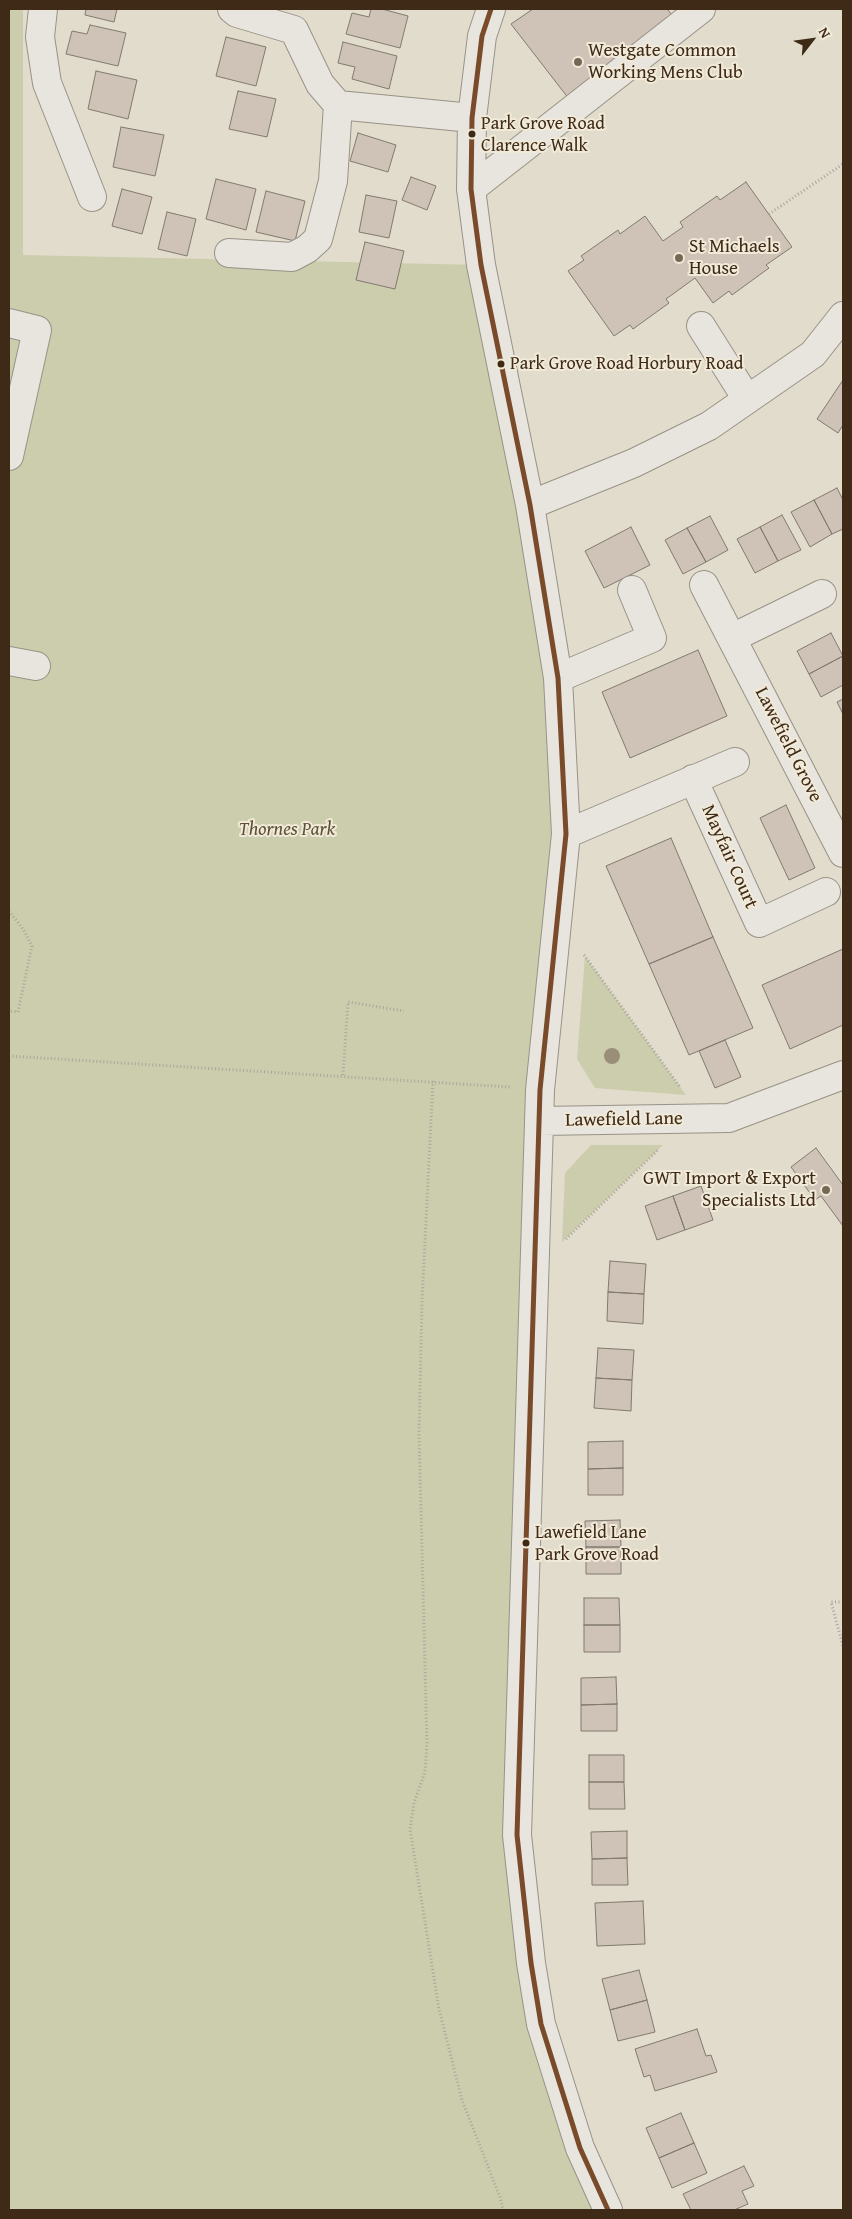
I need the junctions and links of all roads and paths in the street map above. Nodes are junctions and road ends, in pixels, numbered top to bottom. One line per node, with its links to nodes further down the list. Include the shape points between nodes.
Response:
1 (43, 9): 10 (street, via 40,37 47,83)
2 (232, 9): 5 (street, via 237,13)
3 (490, 9): 7 (street, via 482,36)
4 (701, 9): 9 (street)
5 (298, 19): 6 (street, via 320,84)
6 (338, 105): 7 (street); 12 (street, via 333,181 318,239 292,257)
7 (472, 118): 9 (street)
8 (843, 164): 11 (path)
9 (471, 189): 18 (street, via 481,265)
10 (92, 197)
11 (769, 214)
12 (229, 252)
13 (843, 316): 16 (street, via 813,354)
14 (9, 323): 17 (street, via 37,330)
15 (701, 326): 16 (street)
16 (747, 399): 18 (street, via 709,426 634,463)
17 (9, 456)
18 (530, 505): 25 (street)
19 (704, 585): 22 (street, Lawefield Grove)
20 (632, 590): 25 (street, via 652,638)
21 (822, 594): 22 (street)
22 (732, 638): 29 (street, Lawefield Grove)
23 (9, 661): 24 (street)
24 (36, 666)
25 (558, 678): 28 (street)
26 (735, 762): 27 (street)
27 (693, 779): 28 (street); 30 (street, Mayfair Court, via 758,922)
28 (566, 834): 32 (street)
29 (843, 853)
30 (826, 892)
31 (9, 911): 33 (path, via 32,946 18,1012)
32 (557, 918): 39 (street); 40 (path)
33 (9, 1011)
34 (404, 1011): 36 (path, via 348,1002)
35 (9, 1056): 36 (path)
36 (343, 1075): 38 (path)
37 (843, 1075): 40 (street, Lawefield Lane, via 729,1118)
38 (433, 1081): 39 (path); 45 (path, via 419,1434 427,1743 425,1772 414,1803 410,1829 439,2009 462,2100)
39 (540, 1090): 41 (street)
40 (697, 1118): 41 (street, Lawefield Lane); 42 (path)
41 (540, 1121): 42 (street, Lawefield Lane)
42 (534, 1270): 46 (street, Lawefield Lane, via 517,1835 541,2024 580,2148)
43 (843, 1602): 44 (path, via 832,1602)
44 (843, 1646)
45 (503, 2210)
46 (608, 2210)

